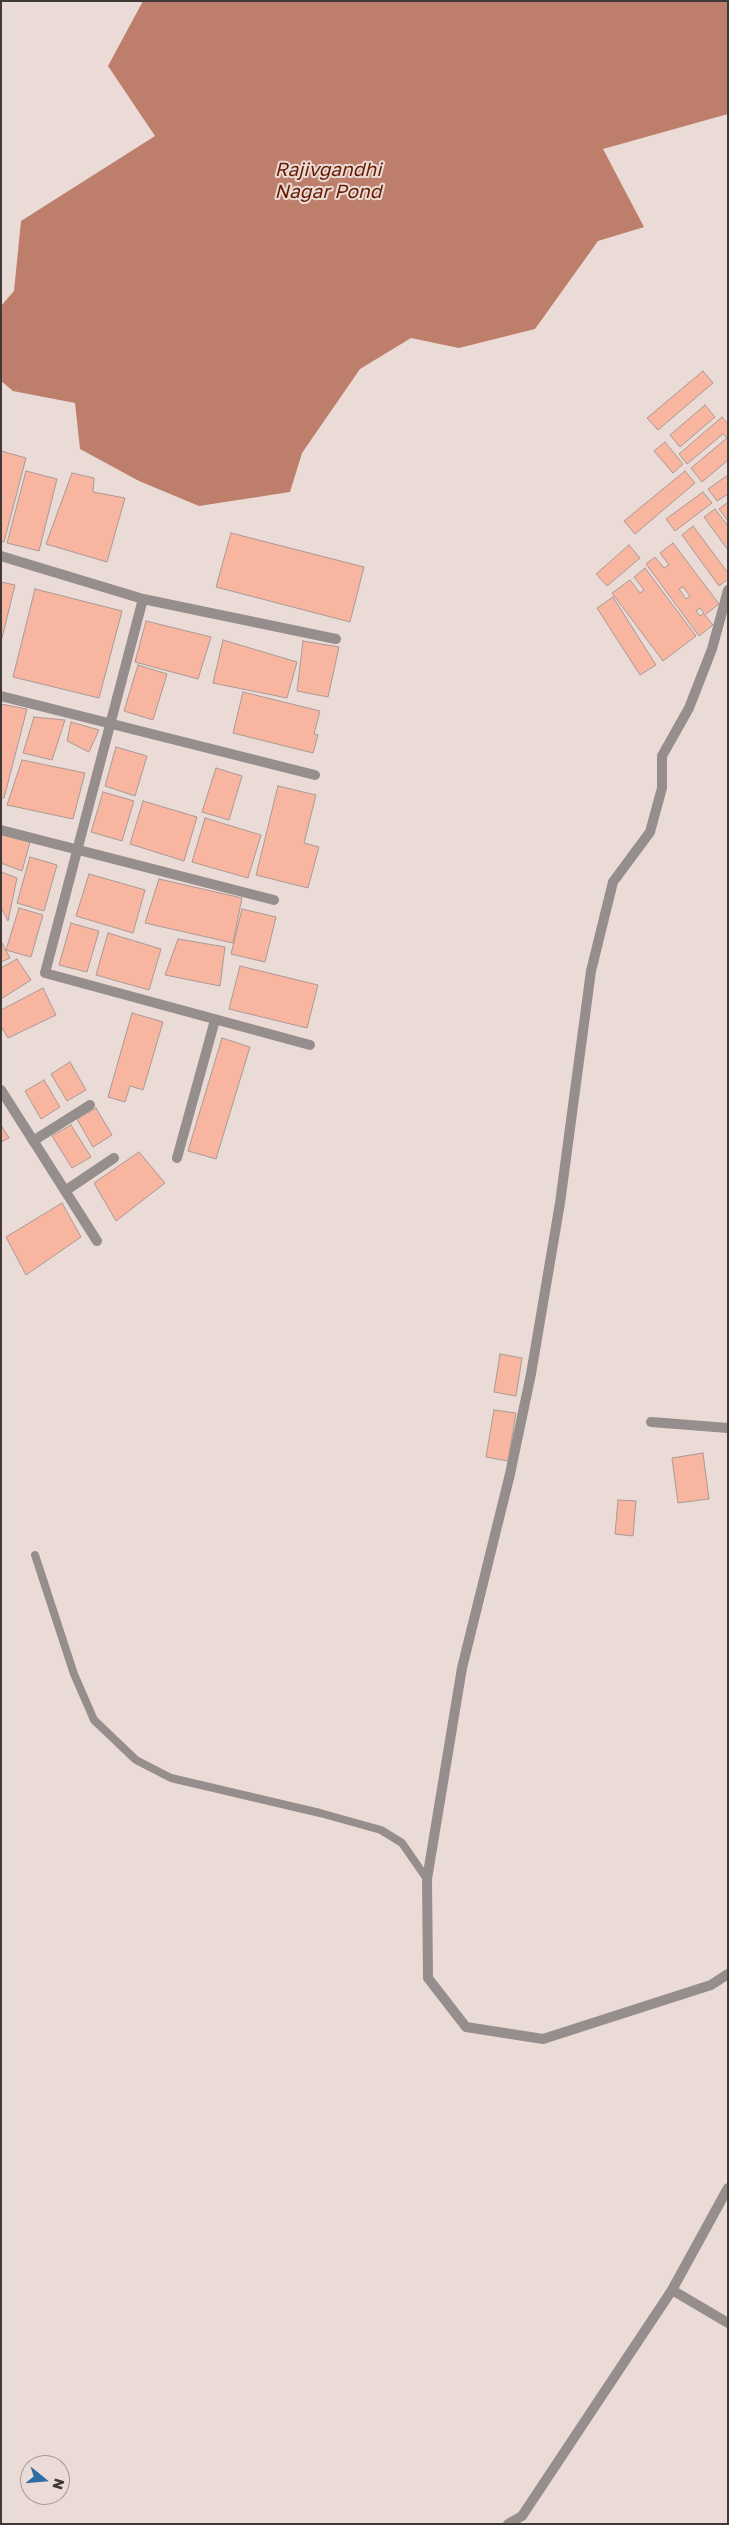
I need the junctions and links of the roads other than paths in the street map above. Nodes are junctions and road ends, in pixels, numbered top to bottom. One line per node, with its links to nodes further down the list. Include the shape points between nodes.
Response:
1 (1, 556): 3 (street)
2 (728, 590): 23 (street, via 712,649 689,708 662,756 662,788 650,832 613,882 591,971 561,1193 531,1374 462,1668)
3 (143, 599): 4 (street); 6 (street)
4 (336, 639)
5 (1, 696): 6 (street)
6 (110, 724): 7 (street); 9 (street)
7 (315, 775)
8 (1, 830): 9 (street)
9 (77, 849): 10 (street); 11 (street, via 44,973)
10 (274, 900)
11 (216, 1020): 12 (street); 17 (street)
12 (310, 1045)
13 (1, 1090): 15 (street)
14 (90, 1106): 15 (street)
15 (32, 1141): 18 (street)
16 (114, 1158): 18 (street)
17 (177, 1158)
18 (65, 1191): 19 (street)
19 (97, 1241)
20 (650, 1422): 21 (street)
21 (728, 1428)
22 (35, 1555): 23 (lane, via 74,1674 94,1720 136,1760 171,1778 381,1830 402,1843)
23 (427, 1879): 24 (street, via 428,1978 466,2027 543,2039 711,1985)
24 (728, 1974)
25 (728, 2188): 26 (street)
26 (672, 2290): 27 (street); 28 (street, via 522,2516)
27 (728, 2323)
28 (508, 2524)

